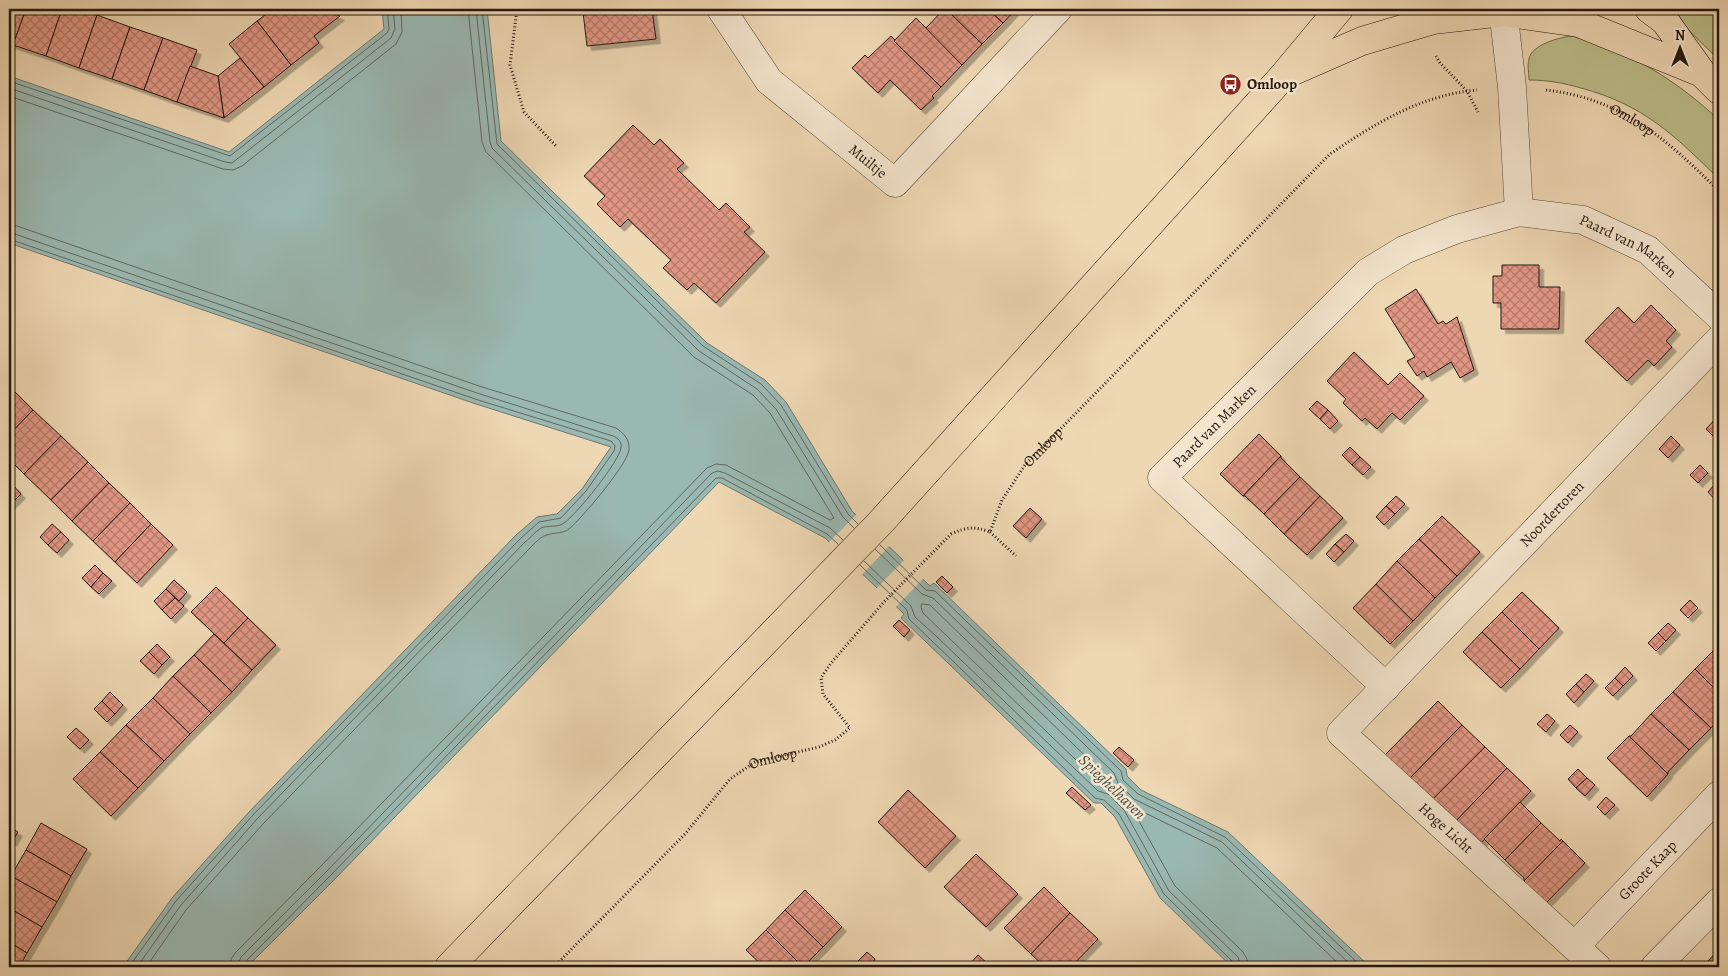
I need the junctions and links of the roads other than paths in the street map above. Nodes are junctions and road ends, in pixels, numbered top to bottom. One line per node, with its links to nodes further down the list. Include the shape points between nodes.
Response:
1 (721, 9): 2 (street, Muiltje, via 769,81 895,183)
2 (1058, 9)
3 (1339, 9): 6 (main road)
4 (1649, 9): 7 (main road, via 1665,22)
5 (1503, 11): 6 (main road, via 1433,20 1362,41); 7 (main road, via 1579,23); 8 (street, via 1512,87)
6 (1284, 75): 15 (main road, via 880,523)
7 (1710, 82)
8 (1519, 212): 9 (street, Paard van Marken, via 1583,220 1648,250); 11 (street, Paard van Marken, via 1457,228 1404,250 1368,272 1162,478)
9 (1719, 316)
10 (1719, 340): 11 (street, Noordertoren)
11 (1386, 687): 14 (street, Hoge Licht, via 1341,733)
12 (1719, 795): 14 (street, Groote Kaap)
13 (1719, 902): 17 (street)
14 (1575, 946): 16 (street, Hoge Licht)
15 (449, 967)
16 (1597, 967)
17 (1655, 967)

